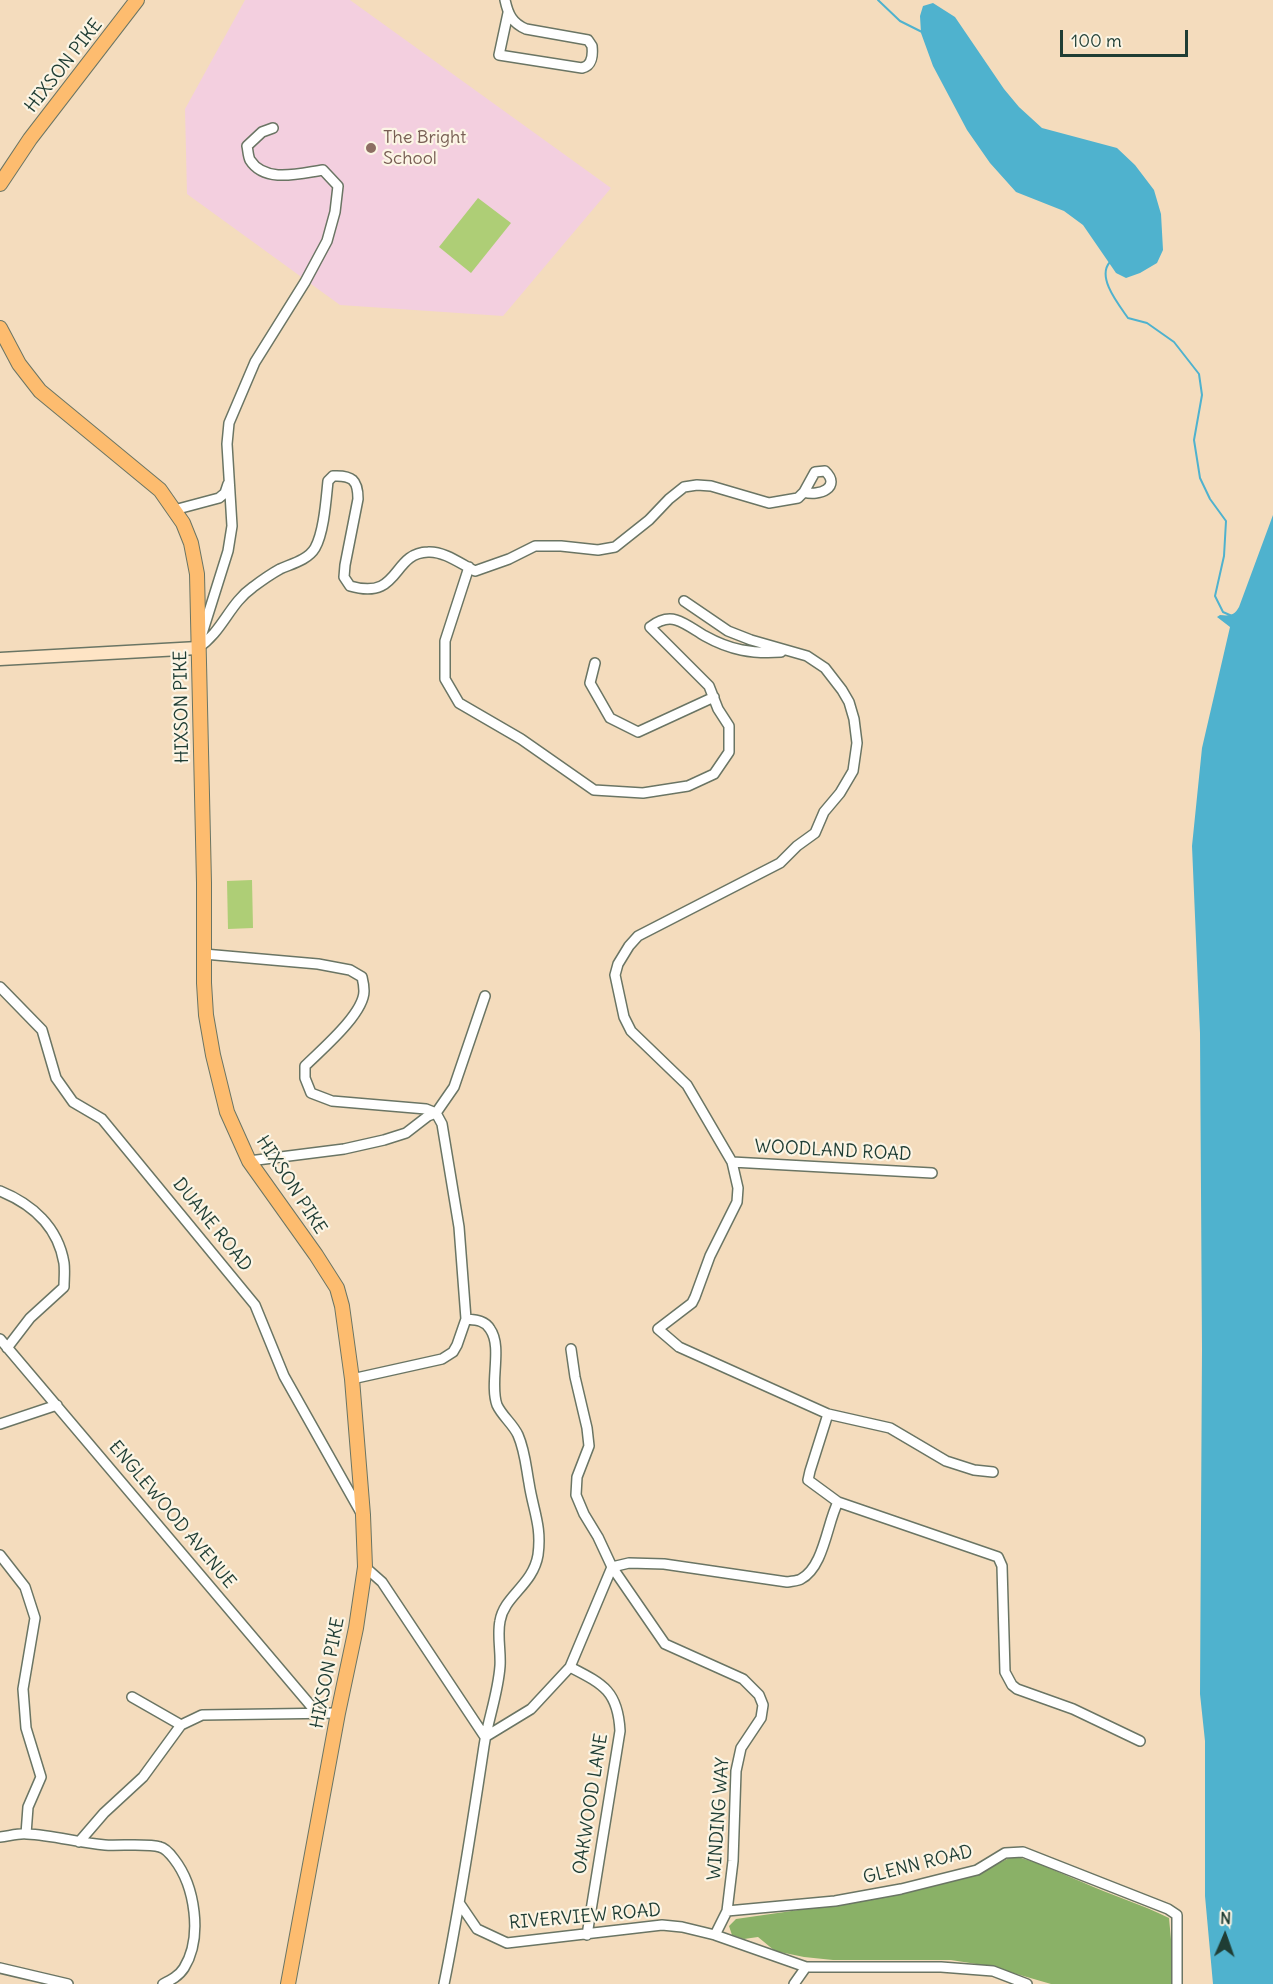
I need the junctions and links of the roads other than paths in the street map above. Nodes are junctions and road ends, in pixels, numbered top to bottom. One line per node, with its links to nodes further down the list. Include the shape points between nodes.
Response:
1 (137, 0): 5 (main road, HIXSON PIKE)
2 (505, 0): 3 (street)
3 (508, 14): 3 (street, via 526,29 588,40 592,46 591,63 582,68 499,56)
4 (273, 128): 7 (street, via 247,146 250,159 259,169 280,175 323,170 338,186 335,212 327,241 255,362 229,423)
5 (0, 184)
6 (0, 328): 9 (main road, HIXSON PIKE, via 19,364 40,391 160,490)
7 (229, 482): 9 (street, via 219,498); 12 (street, via 232,526 228,551)
8 (804, 492): 10 (street, via 798,498 769,503 711,486 684,487 615,547 598,550 534,546 475,571)
9 (174, 510): 12 (main road, HIXSON PIKE, via 191,543 197,574)
10 (469, 567): 12 (street, via 429,551 414,554 388,583 374,590 350,586 344,577 358,488 346,476 333,476 328,481 314,549 252,588 235,603 211,639); 16 (street, via 445,641 446,679 454,695 459,703 594,790 644,793 688,786 714,774 729,752 729,726)
11 (684, 601): 13 (street, via 728,631)
12 (198, 648): 14 (street); 17 (main road, HIXSON PIKE)
13 (789, 651): 16 (street, via 759,654 741,650 716,642 676,620 666,619 650,627 709,686); 22 (street, via 807,656 825,668 842,690 854,719 853,771 815,832 780,863 638,936 618,964 615,975 631,1031 687,1085)
14 (0, 660)
15 (596, 663): 16 (street, via 590,683 610,718 638,732)
16 (714, 697)
17 (204, 954): 20 (street, via 318,964 350,970 362,977 365,993 345,1028 305,1066 311,1093 332,1101); 21 (main road, HIXSON PIKE, via 213,1055 227,1112)
18 (0, 987): 35 (street, DUANE ROAD, via 42,1030 56,1078 73,1102 102,1119 255,1305 284,1376)
19 (485, 996): 20 (street, via 454,1087)
20 (436, 1113): 21 (street, via 406,1133 384,1140); 25 (street, via 442,1124 459,1227)
21 (249, 1161): 29 (main road, HIXSON PIKE, via 336,1288)
22 (732, 1162): 23 (street, WOODLAND ROAD); 31 (street, via 737,1202 695,1297 658,1329 679,1347)
23 (932, 1173)
24 (0, 1191): 27 (street, via 17,1198 47,1222 64,1264 64,1287 30,1318)
25 (466, 1319): 29 (street, via 457,1346 442,1359); 44 (street, via 489,1326 494,1337 497,1405 517,1432 524,1452 539,1534 532,1575 502,1613 499,1623 500,1665)
26 (0, 1339): 27 (street, ENGLEWOOD AVENUE)
27 (7, 1348): 30 (street, ENGLEWOOD AVENUE)
28 (571, 1349): 38 (street, via 589,1446 577,1477 576,1495)
29 (352, 1379): 35 (main road, HIXSON PIKE)
30 (57, 1405): 32 (street); 41 (street, ENGLEWOOD AVENUE)
31 (828, 1414): 33 (street, via 890,1428 946,1461); 34 (street, via 808,1480)
32 (0, 1424)
33 (993, 1472)
34 (838, 1502): 38 (street, via 821,1553 813,1569 802,1578 788,1582 664,1564 629,1563); 45 (street, via 998,1557 1002,1566 1005,1672 1012,1685)
35 (363, 1515): 37 (main road, HIXSON PIKE)
36 (0, 1555): 46 (street, via 25,1587 34,1618 23,1689 26,1728 41,1777 28,1807)
37 (365, 1567): 42 (main road, HIXSON PIKE); 44 (street, via 382,1582)
38 (612, 1567): 39 (street); 50 (street, WINDING WAY, via 665,1644 742,1679 759,1695 763,1705 760,1718 741,1748 736,1771)
39 (570, 1667): 44 (street, via 531,1709); 51 (street, OAKWOOD LANE, via 596,1680 613,1698 619,1712 620,1731)
40 (132, 1697): 43 (street)
41 (318, 1713): 42 (street); 43 (street, via 202,1715)
42 (338, 1713): 57 (main road, HIXSON PIKE)
43 (181, 1725): 48 (street, via 142,1777)
44 (485, 1737): 49 (street)
45 (1140, 1741)
46 (26, 1834): 47 (street); 48 (street)
47 (0, 1837)
48 (79, 1842): 56 (street, via 161,1847 180,1866 194,1909 192,1946 184,1968 175,1979)
49 (460, 1904): 51 (street, RIVERVIEW ROAD, via 477,1929 507,1944); 58 (street)
50 (727, 1911): 52 (street, WINDING WAY); 61 (street, GLENN ROAD, via 901,1889 977,1870 1005,1853 1023,1852 1177,1915)
51 (587, 1935): 52 (street, RIVERVIEW ROAD, via 662,1925)
52 (715, 1935): 53 (street, RIVERVIEW ROAD)
53 (806, 1967): 59 (street); 60 (street, RIVERVIEW ROAD, via 983,1970)
54 (0, 1968): 55 (street)
55 (68, 1984)
56 (163, 1984)
57 (288, 1984)
58 (444, 1984)
59 (794, 1984)
60 (1027, 1984)
61 (1177, 1984)

